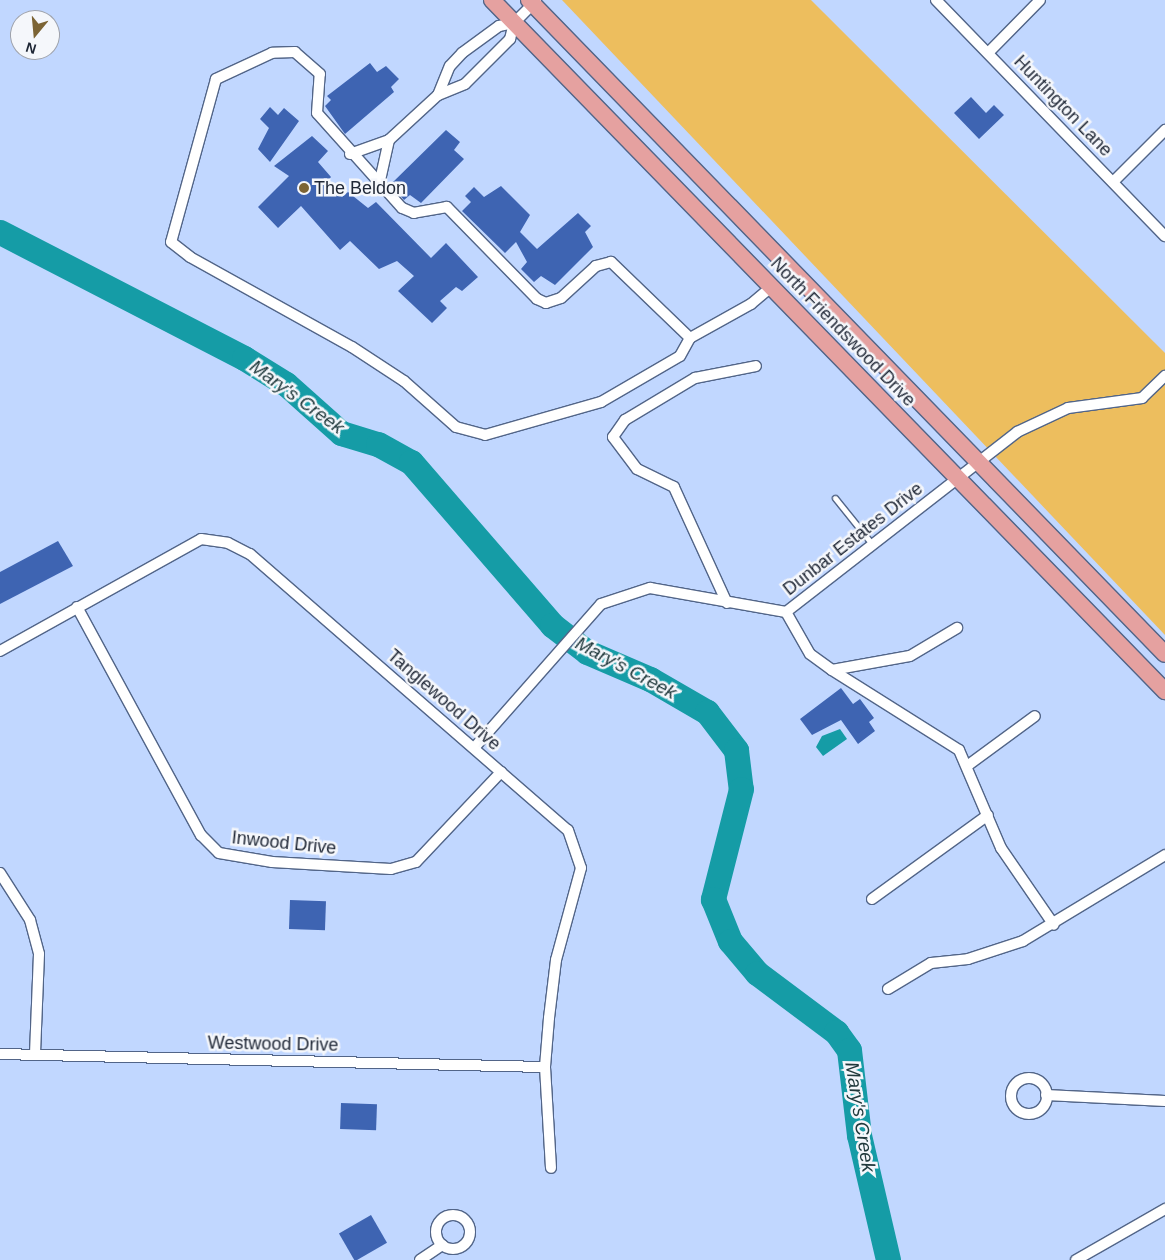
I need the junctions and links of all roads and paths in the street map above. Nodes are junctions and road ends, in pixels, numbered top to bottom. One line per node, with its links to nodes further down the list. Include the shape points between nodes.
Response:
1 (492, 0): 5 (main road, North Friendswood Drive)
2 (936, 0): 6 (street, Huntington Lane)
3 (1040, 0): 6 (street)
4 (533, 1): 5 (street); 18 (main road, North Friendswood Drive)
5 (514, 23): 7 (street, via 510,39 465,84); 7 (street, via 499,26 462,53 450,66); 14 (main road, North Friendswood Drive)
6 (988, 53): 11 (street, Huntington Lane)
7 (438, 95): 9 (street)
8 (1165, 130): 11 (street)
9 (389, 140): 10 (street); 12 (street)
10 (350, 154): 12 (street); 15 (street, via 316,114 320,74 295,52 272,52 216,79 171,242 190,257 352,347 404,381 456,427 485,434 601,402 680,356)
11 (1113, 182): 13 (street, Huntington Lane)
12 (379, 185): 15 (street, via 402,208 414,213 448,207 537,299 556,302 596,266 612,262)
13 (1165, 236)
14 (772, 287): 15 (street, via 751,304); 19 (main road, North Friendswood Drive)
15 (690, 338)
16 (756, 366): 22 (street, via 695,378 625,420 612,437 637,469 674,487)
17 (1165, 376): 18 (street, Dunbar Estates Drive, via 1142,398 1068,408 1017,432)
18 (977, 462): 19 (street, Dunbar Estates Drive); 27 (main road, North Friendswood Drive)
19 (956, 477): 21 (street, Dunbar Estates Drive); 29 (main road, North Friendswood Drive)
20 (835, 498): 21 (lane)
21 (872, 544): 24 (street, Dunbar Estates Drive)
22 (727, 603): 24 (street, Dunbar Estates Drive); 31 (street, Dunbar Estates Drive, via 650,588 601,604)
23 (77, 607): 26 (street, Tanglewood Drive); 31 (street, Tanglewood Drive, via 201,539 228,543 250,554); 33 (street, Inwood Drive, via 201,836 219,853 272,862 392,869 416,862)
24 (786, 612): 28 (street, via 810,654)
25 (957, 628): 28 (street, via 910,656)
26 (0, 651)
27 (1165, 654)
28 (832, 670): 32 (street, via 918,720 959,750)
29 (1165, 691)
30 (1035, 716): 32 (street)
31 (474, 748): 33 (street, Tanglewood Drive)
32 (967, 766): 34 (street)
33 (501, 772): 42 (street, Tanglewood Drive, via 568,830 581,868 556,960)
34 (988, 815): 37 (street); 38 (street, via 1001,848)
35 (1165, 855): 38 (street)
36 (0, 873): 41 (street, via 30,920 39,954)
37 (872, 899)
38 (1054, 925): 39 (street, via 968,959 931,963)
39 (888, 989)
40 (0, 1054): 41 (street, Westwood Drive)
41 (35, 1055): 42 (street, Westwood Drive)
42 (545, 1067): 45 (street, Tanglewood Drive)
43 (1046, 1095): 44 (street)
44 (1165, 1101)
45 (551, 1168)
46 (1165, 1210): 49 (street)
47 (442, 1245): 48 (street)
48 (420, 1260)
49 (1076, 1260)

